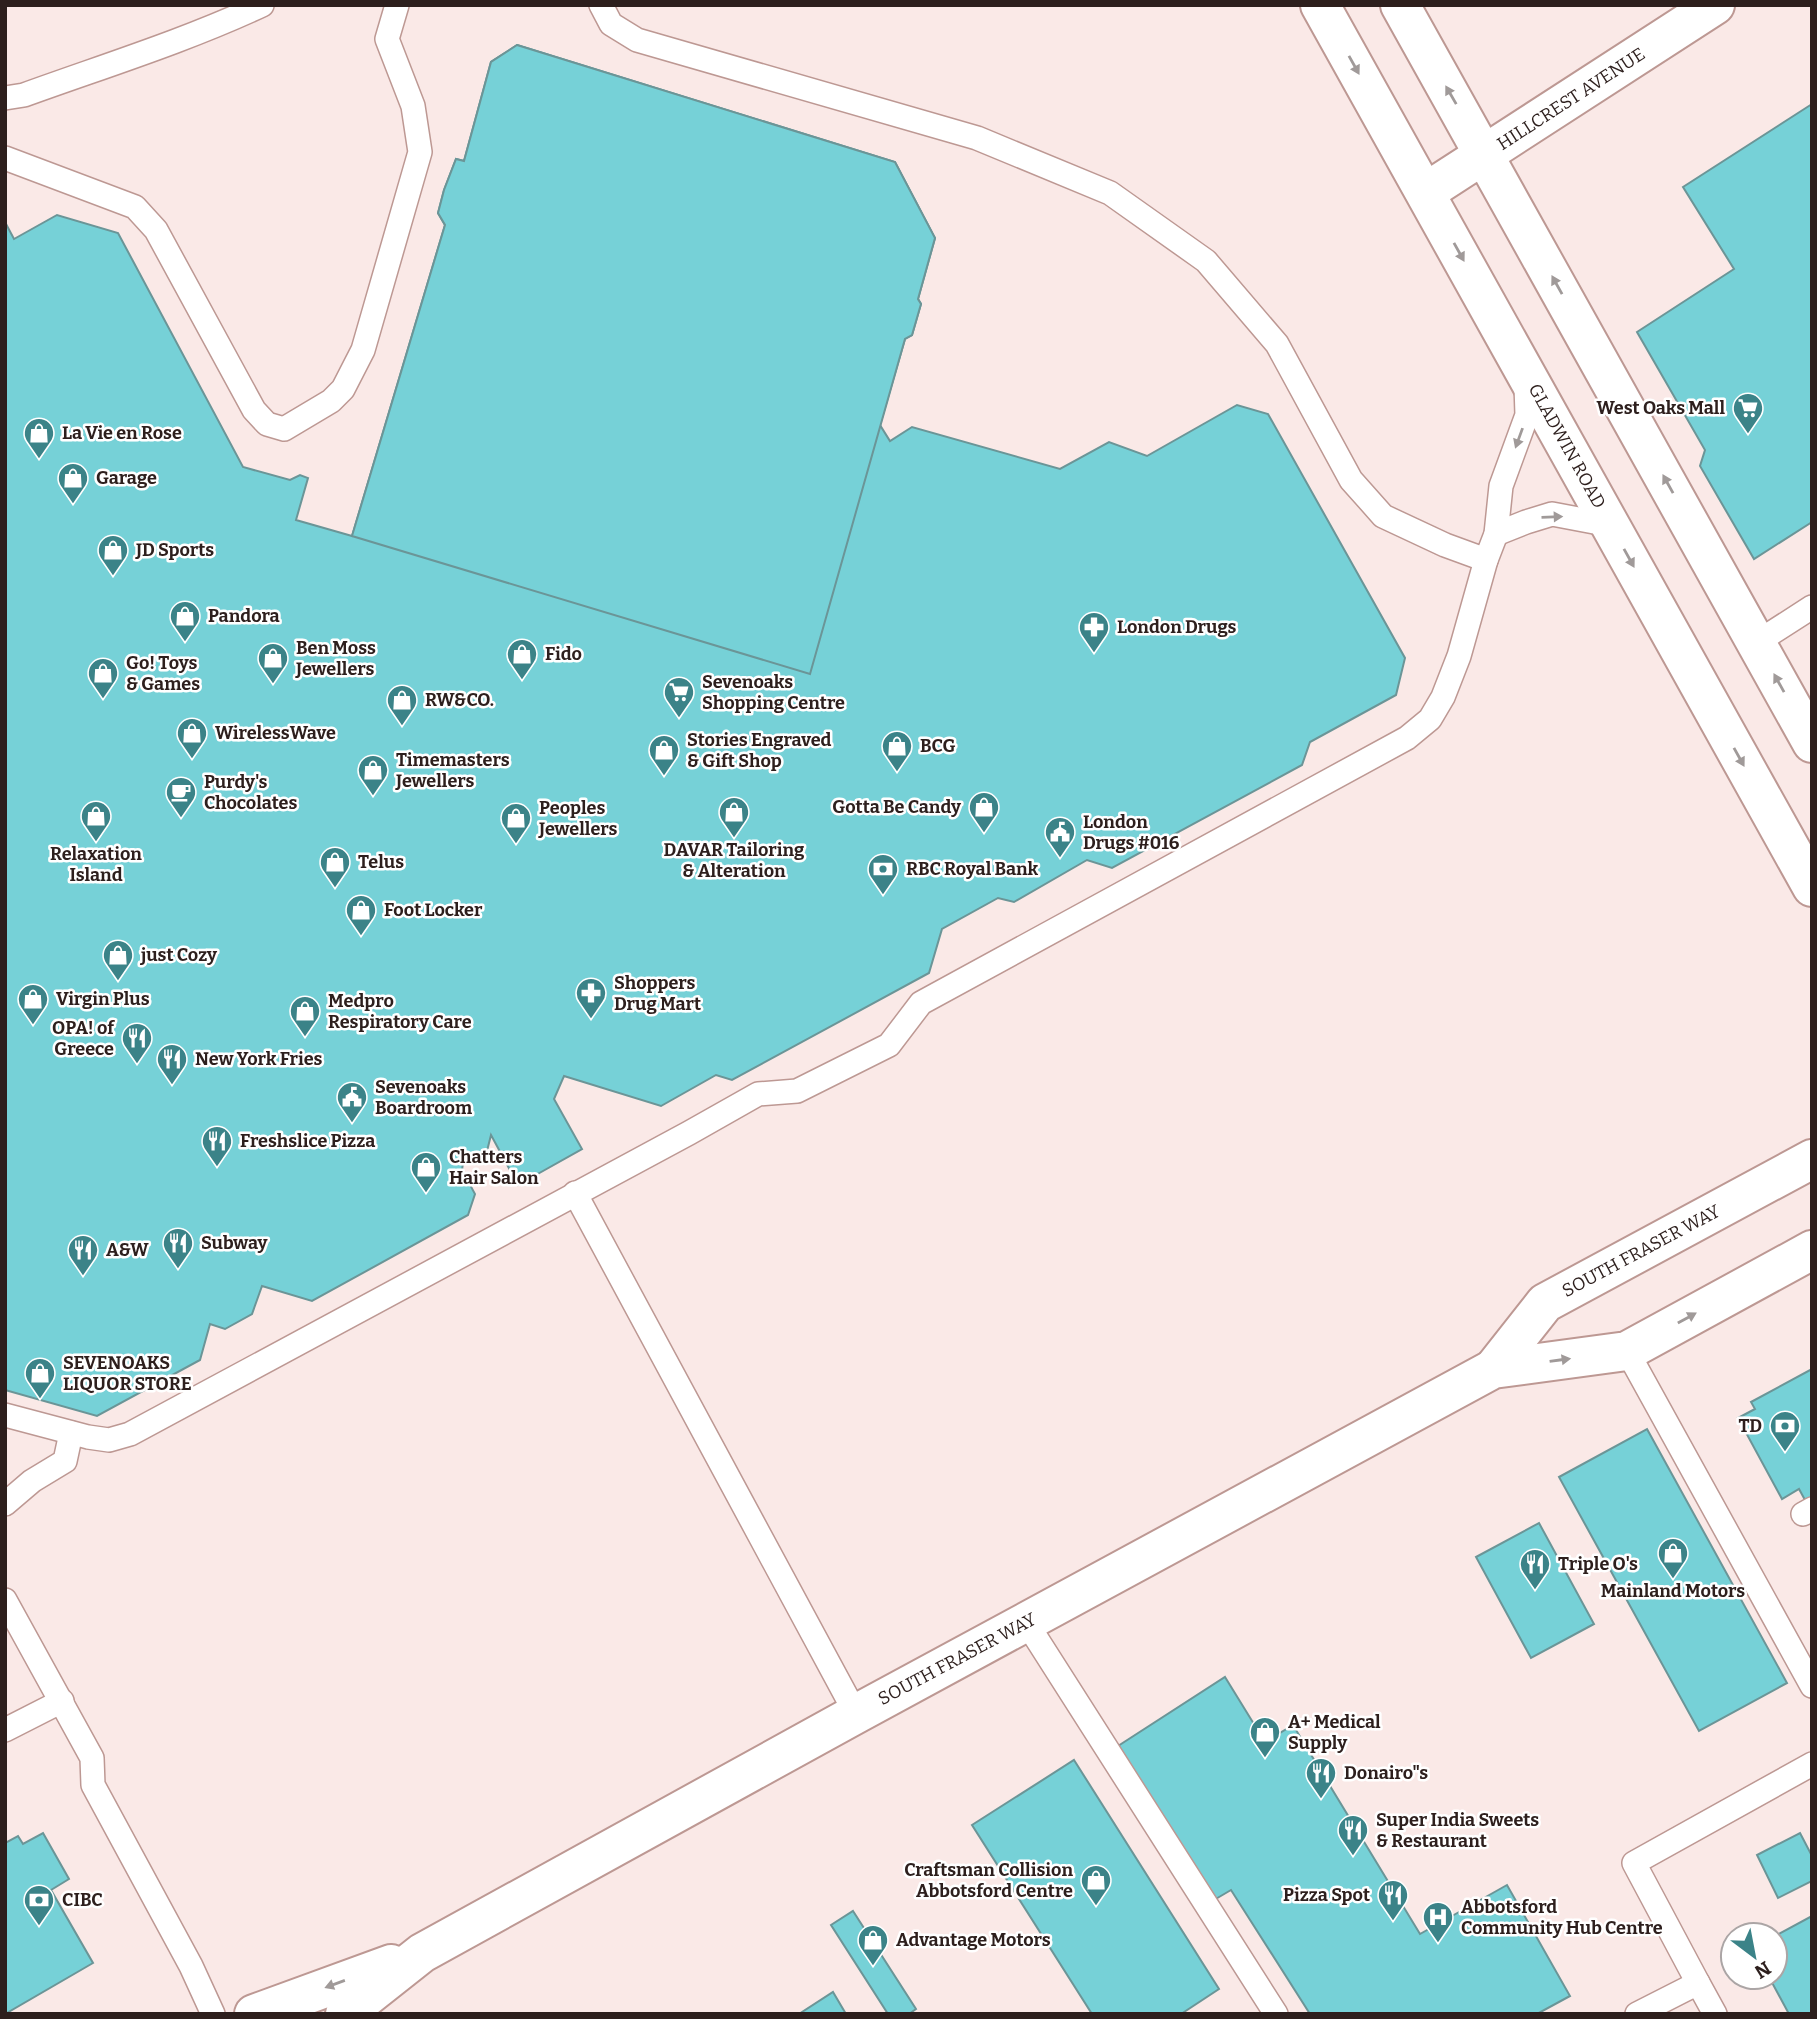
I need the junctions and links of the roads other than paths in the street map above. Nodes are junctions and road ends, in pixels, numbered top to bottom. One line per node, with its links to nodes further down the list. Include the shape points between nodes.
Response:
1 (262, 5): 7 (lane, via 144,53)
2 (397, 5): 9 (lane, via 387,39 412,106 420,152 363,350 343,389 284,429 267,424 254,410 156,230 135,207)
3 (601, 5): 14 (lane, via 611,24 637,40 977,138 1110,193 1206,261 1278,344 1350,480 1383,516)
4 (1320, 5): 10 (main road, GLADWIN ROAD, one-way to 10)
5 (1400, 5): 8 (main road, one-way to 5)
6 (1715, 5): 8 (main road, HILLCREST AVENUE)
7 (5, 98)
8 (1485, 154): 10 (main road, HILLCREST AVENUE); 16 (main road, one-way to 8)
9 (5, 158)
10 (1426, 192): 11 (main road, GLADWIN ROAD, one-way to 11)
11 (1525, 371): 12 (main road, GLADWIN ROAD); 13 (lane, one-way to 13, via 1527,415 1501,486)
12 (1611, 525): 13 (lane, one-way to 12, via 1552,514); 18 (main road, GLADWIN ROAD, one-way to 18)
13 (1496, 534): 14 (lane)
14 (1486, 560): 21 (lane, via 1443,697 1430,719 1407,738 921,1003 889,1045 797,1091 758,1094)
15 (1812, 607): 16 (lane)
16 (1756, 643): 17 (main road, one-way to 16)
17 (1812, 743)
18 (1812, 887)
19 (1812, 1133): 22 (main road)
20 (1812, 1159): 22 (main road, SOUTH FRASER WAY)
21 (575, 1193): 29 (lane, via 130,1434 109,1440); 35 (lane)
22 (1724, 1206): 27 (main road, SOUTH FRASER WAY, via 1545,1303)
23 (1812, 1250): 25 (main road, SOUTH FRASER WAY)
24 (1812, 1269): 25 (main road)
25 (1767, 1274): 26 (main road, SOUTH FRASER WAY, one-way to 25)
26 (1627, 1351): 27 (main road, SOUTH FRASER WAY, one-way to 26); 33 (lane)
27 (1493, 1369): 32 (main road, SOUTH FRASER WAY)
28 (5, 1415): 29 (lane)
29 (71, 1433): 30 (lane, via 65,1461)
30 (5, 1503)
31 (5, 1600): 34 (lane)
32 (1026, 1622): 35 (main road, SOUTH FRASER WAY); 43 (lane)
33 (1812, 1686)
34 (62, 1701): 36 (lane); 40 (lane, via 92,1758 93,1785)
35 (856, 1714): 38 (main road, SOUTH FRASER WAY)
36 (5, 1730)
37 (1812, 1764): 39 (lane, via 1633,1863)
38 (422, 1953): 41 (main road, SOUTH FRASER WAY, one-way to 41); 42 (main road, SOUTH FRASER WAY)
39 (1698, 1983): 44 (lane); 45 (lane)
40 (213, 2014)
41 (254, 2014)
42 (345, 2014)
43 (1276, 2014)
44 (1637, 2014)
45 (1715, 2014)

